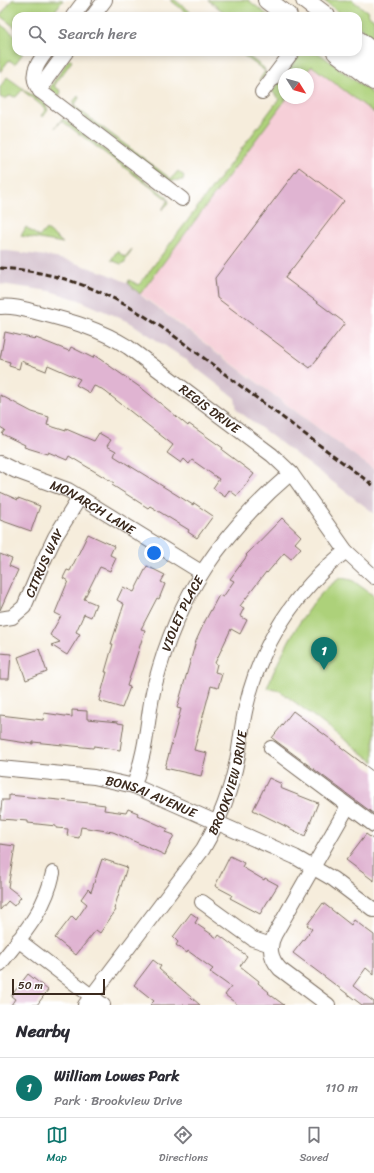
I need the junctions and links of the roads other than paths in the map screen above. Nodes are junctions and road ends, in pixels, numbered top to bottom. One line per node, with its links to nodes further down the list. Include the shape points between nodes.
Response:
1 (85, 0): 5 (street)
2 (105, 0): 6 (street)
3 (267, 0): 7 (main road)
4 (304, 0): 8 (main road)
5 (76, 12)
6 (96, 12)
7 (283, 12)
8 (320, 12)
9 (362, 43): 10 (main road)
10 (374, 53)
11 (43, 56): 18 (street, via 34,70 34,79)
12 (63, 56): 18 (street)
13 (289, 56): 19 (street)
14 (341, 56): 17 (main road)
15 (362, 56): 16 (street)
16 (374, 65)
17 (374, 81)
18 (40, 91): 20 (street)
19 (262, 92)
20 (182, 199)
21 (0, 307): 23 (street, REGIS DRIVE, via 22,309 74,322 117,340 272,455)
22 (0, 463): 24 (street, MONARCH LANE)
23 (291, 473): 25 (street, REGIS DRIVE); 26 (street, VIOLET PLACE, via 244,517)
24 (80, 497): 26 (street, MONARCH LANE); 28 (street, CITRUS WAY, via 52,543 24,608 12,617)
25 (346, 551): 27 (street, REGIS DRIVE); 33 (street, BROOKVIEW DRIVE, via 324,569 295,602 263,656 246,706 232,782)
26 (201, 572): 31 (street, VIOLET PLACE, via 179,614 154,686 143,752)
27 (374, 577)
28 (0, 619)
29 (271, 748): 32 (street)
30 (0, 768): 31 (street, BONSAI AVENUE, via 94,777)
31 (134, 786): 33 (street, BONSAI AVENUE)
32 (348, 806): 34 (street); 35 (street)
33 (217, 821): 35 (street, BONSAI AVENUE); 42 (street, BROOKVIEW DRIVE, via 193,864)
34 (374, 825)
35 (314, 867): 38 (street, BONSAI AVENUE); 40 (street)
36 (53, 874): 39 (street, via 50,892 41,910)
37 (202, 902): 40 (street, via 253,939)
38 (374, 910)
39 (18, 940): 41 (street); 42 (street)
40 (270, 945): 43 (street, via 274,962 280,969)
41 (0, 964)
42 (93, 1002)
43 (328, 1005)

